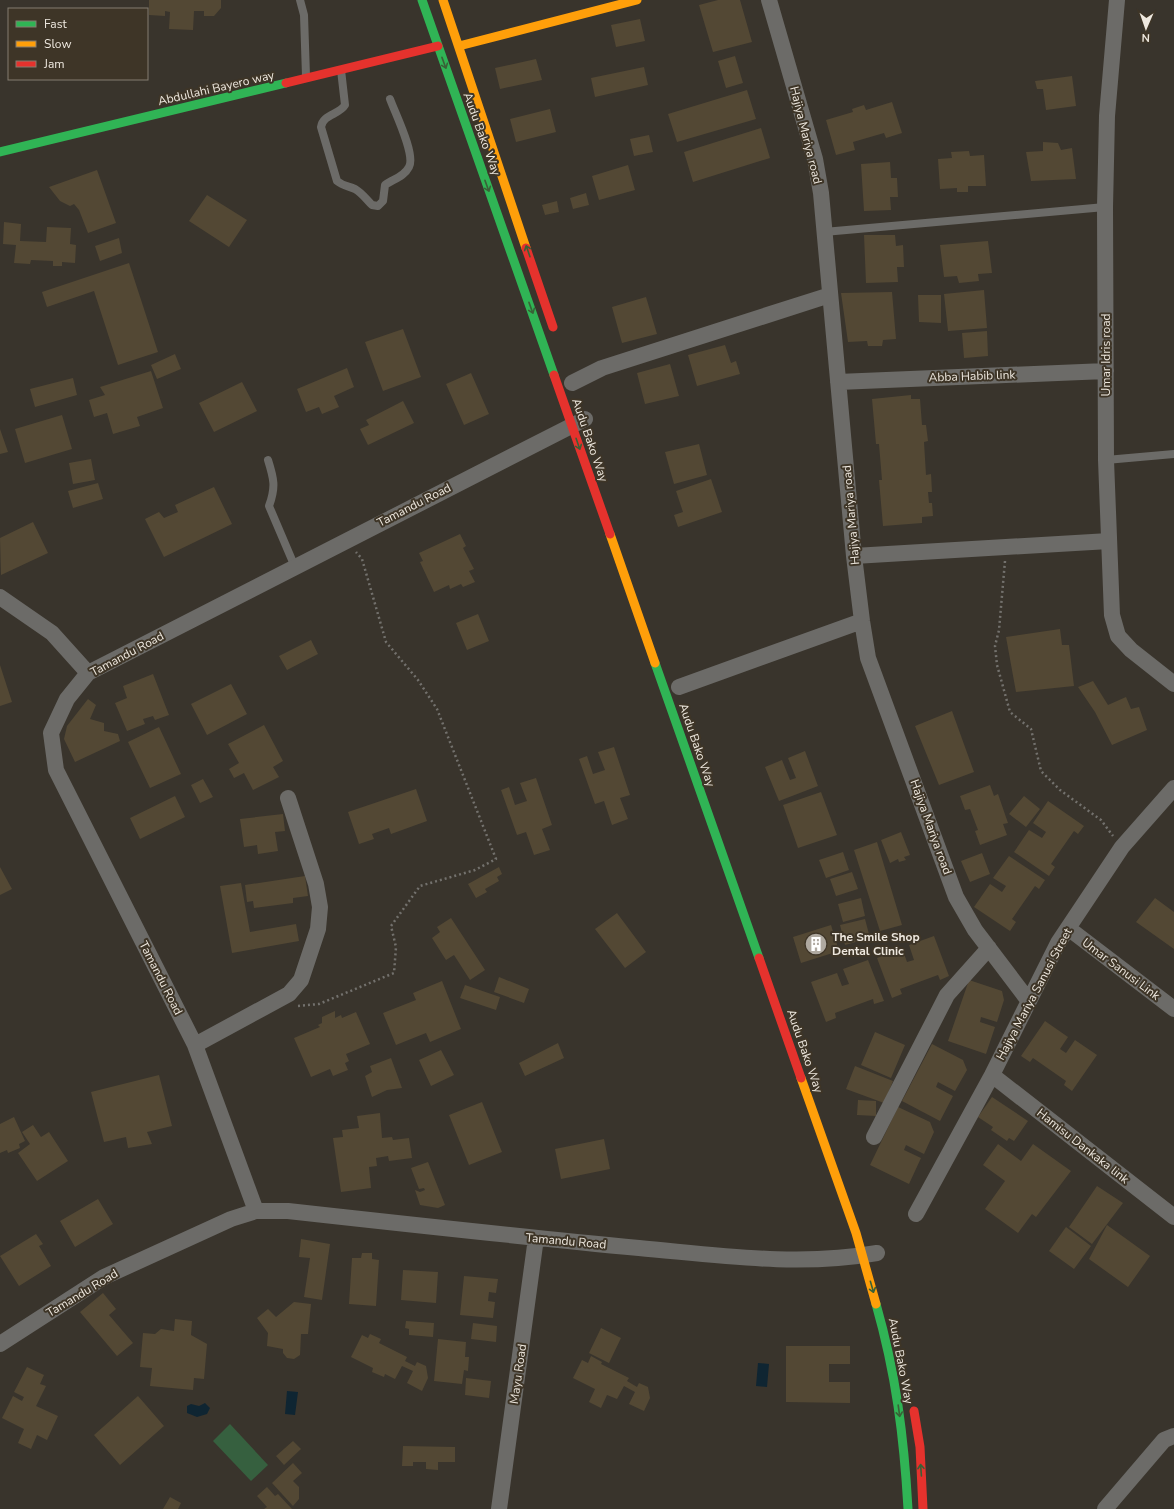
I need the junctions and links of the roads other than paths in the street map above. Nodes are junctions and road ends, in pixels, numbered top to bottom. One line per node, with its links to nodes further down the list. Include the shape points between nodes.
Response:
1 (300, 0): 10 (lane, via 304,15)
2 (422, 0): 7 (main road, Audu Bako Way)
3 (443, 0): 8 (main road, Audu Bako Way)
4 (637, 0): 8 (main road)
5 (769, 0): 14 (street, Hajiya Mariya road, via 815,159)
6 (1117, 0): 13 (street, Umar Idris road, via 1107,116)
7 (438, 46): 9 (main road, Abdullahi Bayero way); 20 (main road, Audu Bako Way, one-way to 20)
8 (459, 46): 16 (main road, Audu Bako Way, one-way to 8)
9 (341, 70): 10 (main road, Abdullahi Bayero way); 11 (lane, via 345,105 343,109 326,118 321,127 337,181 362,194 372,205 378,206 383,201 385,185 402,175 410,166 411,156)
10 (306, 79): 12 (main road, Abdullahi Bayero way)
11 (390, 99)
12 (0, 152)
13 (1105, 207): 14 (lane); 17 (street, Umar Idris road)
14 (824, 232): 15 (street, Hajiya Mariya road)
15 (830, 295): 18 (street, Hajiya Mariya road); 19 (street, via 602,368)
16 (557, 338)
17 (1106, 371): 18 (street, Abba Habib link); 23 (street, Umar Idris road)
18 (838, 382): 25 (street, Hajiya Mariya road)
19 (572, 383)
20 (581, 420): 26 (street, Tamandu Road); 45 (main road, Audu Bako Way, one-way to 45, via 856,1233)
21 (1174, 454): 23 (lane)
22 (268, 460): 26 (lane, via 275,480 268,506)
23 (1106, 460): 24 (street, Umar Idris road)
24 (1109, 541): 25 (street); 30 (street, Umar Idris road, via 1112,615 1118,636 1131,650)
25 (854, 556): 28 (street, Hajiya Mariya road)
26 (295, 567): 29 (street, Tamandu Road)
27 (0, 597): 29 (street, via 52,633)
28 (862, 621): 31 (street); 35 (street, Hajiya Mariya road, via 868,658 956,897)
29 (88, 674): 38 (street, Tamandu Road, via 68,699 51,733 56,770)
30 (1174, 684)
31 (679, 687)
32 (1174, 789): 34 (street, Hajiya Mariya Sanusi Street, via 1122,847)
33 (288, 798): 38 (street, via 316,884 320,907 318,929 301,980 290,994)
34 (1068, 928): 36 (street, Hajiya Mariya Sanusi Street); 37 (street, Umar Sanusi Link)
35 (989, 948): 36 (street, Hajiya Mariya road); 40 (street, via 947,995 938,1009)
36 (1028, 1000): 39 (street, Hajiya Mariya Sanusi Street)
37 (1174, 1009)
38 (195, 1046): 41 (street, Tamandu Road)
39 (992, 1075): 42 (street, Hajiya Mariya Sanusi Street); 43 (street, Hamisu Dankaka link)
40 (874, 1137)
41 (256, 1211): 44 (street, Tamandu Road, via 288,1210); 46 (street, Tamandu Road, via 231,1219 104,1277)
42 (916, 1214)
43 (1174, 1216)
44 (536, 1238): 45 (street, Tamandu Road, via 758,1259 812,1259); 49 (street, Mayu Road)
45 (873, 1254): 50 (main road, Audu Bako Way, one-way to 50, via 881,1318 895,1378 903,1437)
46 (0, 1344)
47 (913, 1402): 51 (main road, Audu Bako Way, one-way to 47, via 920,1447)
48 (1174, 1436): 52 (street, via 1164,1440)
49 (499, 1509)
50 (908, 1509)
51 (923, 1509)
52 (1106, 1509)

